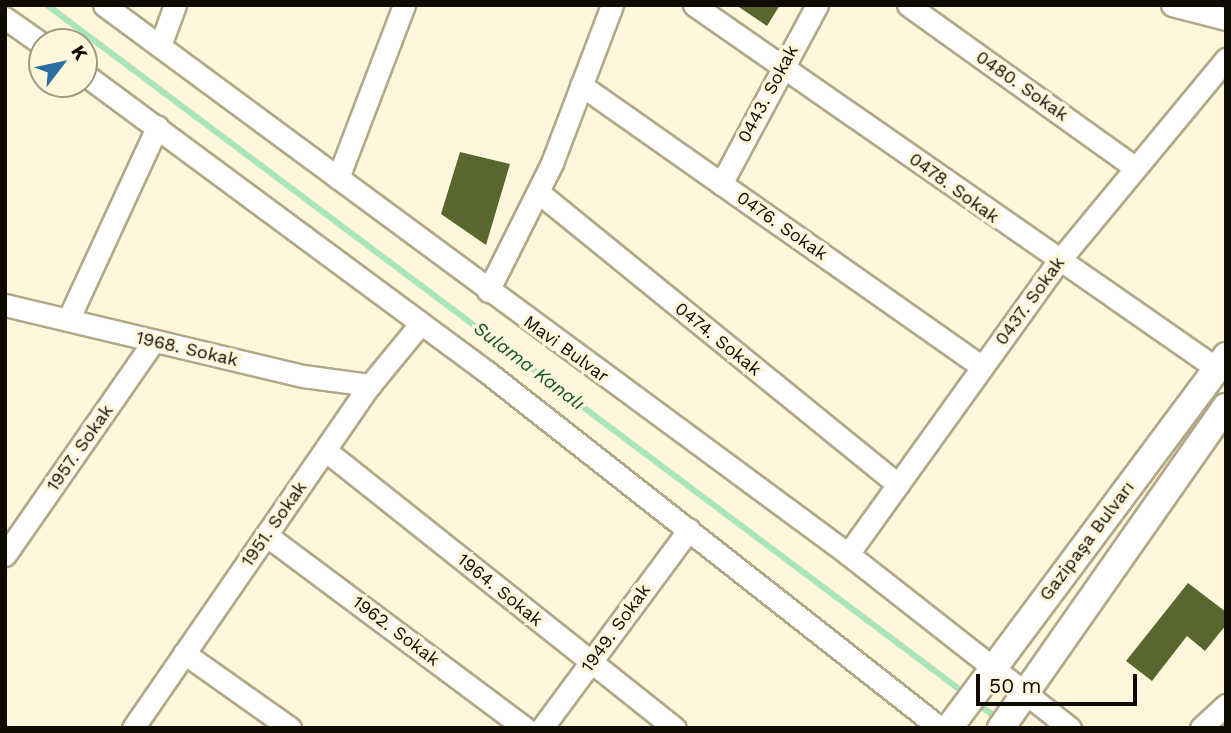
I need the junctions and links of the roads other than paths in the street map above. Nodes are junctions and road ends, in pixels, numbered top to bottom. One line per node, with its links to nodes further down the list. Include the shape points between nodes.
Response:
1 (104, 5): 12 (street, Mavi Bulvar)
2 (175, 5): 12 (street)
3 (404, 5): 19 (street)
4 (612, 5): 16 (street)
5 (694, 5): 14 (street, 0478. Sokak)
6 (817, 5): 14 (street, 0443. Sokak)
7 (908, 5): 18 (street, 0480. Sokak)
8 (1172, 5): 10 (street)
9 (5, 18): 11 (street)
10 (1226, 19)
11 (28, 34)
12 (160, 47): 19 (street, Mavi Bulvar)
13 (1226, 59): 18 (street, 0437. Sokak)
14 (783, 65): 20 (street, 0443. Sokak); 22 (street, 0478. Sokak)
15 (98, 84): 17 (street)
16 (581, 85): 20 (street, 0476. Sokak); 21 (street)
17 (157, 127): 25 (street); 26 (street)
18 (1136, 168): 22 (street, 0437. Sokak)
19 (338, 178): 23 (street, Mavi Bulvar)
20 (721, 184): 29 (street, 0476. Sokak)
21 (538, 192): 23 (street); 33 (street, 0474. Sokak)
22 (1058, 262): 28 (street, 0478. Sokak); 29 (street, 0437. Sokak)
23 (488, 291): 36 (street, Mavi Bulvar)
24 (5, 305): 25 (street, 1968. Sokak)
25 (68, 320): 27 (street, 1968. Sokak)
26 (421, 323): 30 (street, 1951. Sokak); 34 (street)
27 (154, 341): 30 (street, 1968. Sokak, via 303,376); 37 (street, 1957. Sokak)
28 (1221, 362): 40 (main road, Gazipaşa Bulvarı)
29 (982, 367): 33 (street, 0437. Sokak)
30 (370, 385): 32 (street, 1951. Sokak)
31 (1226, 407): 41 (main road, Gazipaşa Bulvarı)
32 (325, 450): 35 (street, 1951. Sokak); 39 (street, 1964. Sokak)
33 (898, 485): 36 (street, 0437. Sokak)
34 (689, 529): 39 (street, 1949. Sokak); 43 (street)
35 (267, 535): 38 (street, 1951. Sokak); 46 (street, 1962. Sokak)
36 (848, 554): 40 (street, Mavi Bulvar)
37 (5, 555)
38 (184, 653): 44 (street, 1951. Sokak); 45 (street)
39 (591, 662): 47 (street, 1949. Sokak); 48 (street, 1964. Sokak)
40 (985, 674): 41 (street, Mavi Bulvar); 43 (main road, Gazipaşa Bulvarı)
41 (1021, 701): 49 (main road, Gazipaşa Bulvarı); 50 (street, Mavi Bulvar)
42 (1226, 705): 51 (street)
43 (948, 725)
44 (132, 728)
45 (290, 728)
46 (526, 728)
47 (542, 728)
48 (675, 728)
49 (1001, 728)
50 (1070, 728)
51 (1201, 728)

